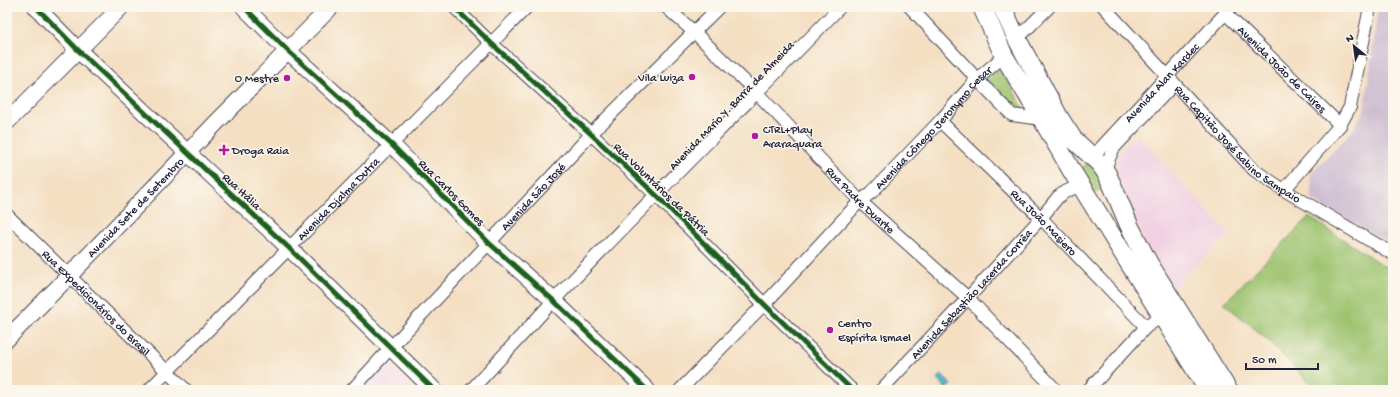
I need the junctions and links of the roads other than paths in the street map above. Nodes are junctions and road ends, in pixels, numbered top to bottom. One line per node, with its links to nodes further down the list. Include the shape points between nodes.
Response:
1 (36, 7): 20 (street, Rua Itália)
2 (121, 7): 20 (street)
3 (244, 7): 21 (street, Rua Carlos Gomes)
4 (331, 7): 21 (street, Avenida Sete de Setembro)
5 (454, 7): 19 (street, Rua Voluntários da Pátria)
6 (527, 7): 19 (street, Avenida Djalma Dutra)
7 (666, 7): 17 (street, Rua Padre Duarte)
8 (719, 7): 17 (street, Avenida São José)
9 (840, 7): 25 (street, Avenida Mario Y. Barra de Almeida)
10 (910, 7): 23 (street)
11 (982, 7): 22 (main road)
12 (1002, 7): 18 (main road)
13 (1049, 7): 18 (street)
14 (1104, 7): 24 (street, Rua Capitão José Sabino Sampaio)
15 (1370, 7): 29 (street, via 1350,107)
16 (1228, 10): 24 (street, Avenida Alan Kardec); 29 (street, Avenida João de Caires)
17 (694, 32): 25 (street, Rua Padre Duarte); 30 (street, Avenida São José)
18 (1017, 39): 33 (main road, via 1060,119 1073,139)
19 (491, 43): 30 (street, Rua Voluntários da Pátria); 31 (street, Avenida Djalma Dutra)
20 (78, 50): 28 (street); 32 (street, Rua Itália)
21 (287, 50): 31 (street, Rua Carlos Gomes); 32 (street, Avenida Sete de Setembro)
22 (1004, 56): 23 (street, Avenida Cônego Jeronymo Cesar); 26 (main road)
23 (977, 79): 26 (street, via 1012,115); 27 (street, Avenida Cônego Jeronymo Cesar)
24 (1171, 80): 33 (street, Avenida Alan Kardec, via 1154,89); 34 (street, Avenida Alan Kardec, via 1113,149 1107,164); 36 (street, Rua Capitão José Sabino Sampaio, via 1254,170)
25 (757, 93): 37 (street, Avenida Mario Y. Barra de Almeida); 38 (street, Rua Padre Duarte)
26 (1042, 119): 35 (main road)
27 (940, 121): 38 (street, Avenida Cônego Jeronymo Cesar, via 871,193); 40 (street, Rua João Masiero)
28 (7, 122)
29 (1340, 125): 36 (street)
30 (591, 134): 37 (street, Rua Voluntários da Pátria); 41 (street, Avenida São José)
31 (392, 145): 41 (street, Rua Carlos Gomes); 42 (street, Avenida Djalma Dutra)
32 (187, 153): 42 (street, Rua Itália); 44 (street, Avenida Sete de Setembro)
33 (1091, 156): 34 (main road, via 1100,164); 35 (main road, via 1080,163)
34 (1110, 181): 35 (main road, via 1110,193 1096,201); 65 (main road, via 1148,262)
35 (1081, 186): 40 (street, Avenida Sebastião Lacerda Corrêa, via 1058,197); 48 (main road)
36 (1284, 190): 43 (street, Rua Capitão José Sabino Sampaio)
37 (656, 195): 46 (street, Avenida Mario Y. Barra de Almeida); 47 (street, Rua Voluntários da Pátria)
38 (860, 201): 45 (street, Rua Padre Duarte); 47 (street, Avenida Cônego Jeronymo Cesar)
39 (7, 215): 44 (street, Rua Expedicionários do Brasil)
40 (1041, 218): 45 (street, Avenida Sebastião Lacerda Corrêa); 49 (street, Rua João Masiero)
41 (489, 243): 46 (street, Rua Carlos Gomes); 51 (street, Avenida São José)
42 (289, 248): 51 (street, Rua Itália); 52 (street, Avenida Djalma Dutra)
43 (1393, 254)
44 (69, 276): 50 (street, Avenida Sete de Setembro); 52 (street, Rua Expedicionários do Brasil)
45 (968, 298): 62 (street, Avenida Sebastião Lacerda Corrêa); 63 (street, Rua Padre Duarte)
46 (554, 301): 58 (street, Avenida Mario Y. Barra de Almeida); 59 (street, Rua Carlos Gomes)
47 (764, 304): 60 (street, Avenida Cônego Jeronymo Cesar); 61 (street, Rua Voluntários da Pátria)
48 (1162, 316): 49 (street); 53 (main road)
49 (1146, 327): 64 (street)
50 (7, 339)
51 (390, 349): 56 (street, Avenida São José); 57 (street, Rua Itália)
52 (166, 372): 54 (street, Avenida Djalma Dutra); 55 (street, Rua Expedicionários do Brasil)
53 (1206, 389)
54 (149, 390)
55 (186, 390)
56 (352, 390)
57 (434, 390)
58 (471, 390)
59 (647, 390)
60 (680, 390)
61 (852, 390)
62 (881, 390)
63 (1056, 390)
64 (1088, 390)
65 (1228, 390)

